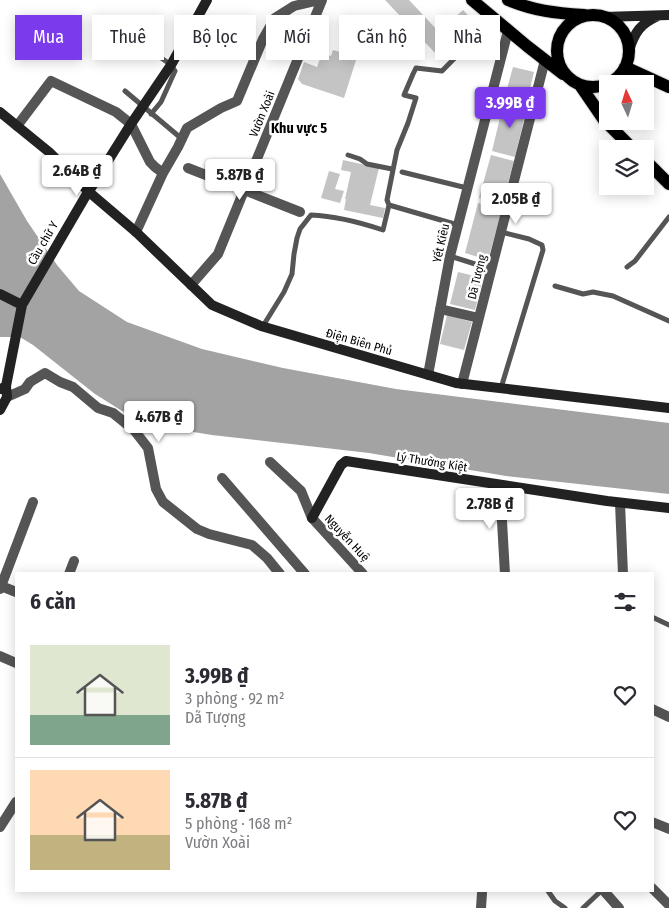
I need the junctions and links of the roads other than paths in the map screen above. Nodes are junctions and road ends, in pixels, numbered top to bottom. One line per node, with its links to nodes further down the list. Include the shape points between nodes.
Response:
1 (207, 0): 15 (street, Cầu chữ Y)
2 (321, 0): 28 (street, via 294,6 275,18 237,101 187,128); 38 (street, Vườn Xoài)
3 (508, 0): 5 (main road)
4 (473, 1): 6 (main road)
5 (523, 3): 8 (main road, via 546,12)
6 (489, 15)
7 (665, 15): 8 (street); 11 (street, via 640,27)
8 (598, 16): 11 (main road, via 621,29); 18 (main road, via 580,17 562,32 556,54)
9 (500, 24): 10 (main road)
10 (508, 30): 14 (main road); 37 (street, Yết Kiêu)
11 (629, 50): 16 (main road)
12 (162, 60): 15 (lane)
13 (452, 60): 32 (lane, via 442,70 416,68 412,74 404,95 416,98)
14 (545, 60): 18 (main road); 45 (street, Dã Tượng)
15 (171, 65): 23 (street, Cầu chữ Y); 25 (lane, via 175,71 171,81)
16 (626, 67): 17 (main road); 21 (main road)
17 (621, 75)
18 (566, 76): 19 (main road)
19 (580, 85): 20 (main road); 29 (main road, via 604,120)
20 (599, 86)
21 (669, 87)
22 (125, 91): 23 (lane)
23 (143, 106): 25 (lane); 26 (street, Cầu chữ Y)
24 (0, 112): 27 (street, Điện Biên Phủ)
25 (151, 114): 28 (lane)
26 (131, 124): 27 (street, via 116,112 51,81); 35 (street, via 150,162); 39 (street, Cầu chữ Y)
27 (17, 126): 39 (street, Điện Biên Phủ, via 49,152)
28 (182, 139): 35 (street)
29 (624, 140)
30 (348, 155): 32 (lane, via 366,164)
31 (188, 168): 38 (street)
32 (392, 169): 40 (lane)
33 (654, 169): 36 (main road)
34 (402, 172): 37 (lane)
35 (164, 173): 44 (street)
36 (669, 184)
37 (467, 188): 43 (street, Yết Kiêu)
38 (245, 189): 41 (street); 49 (street, Vườn Xoài, via 218,254)
39 (88, 192): 44 (street, Điện Biên Phủ); 52 (street, Cầu chữ Y)
40 (389, 204): 43 (lane); 56 (lane, via 383,230 352,220 311,215 297,238 292,274)
41 (300, 212)
42 (669, 217): 47 (lane)
43 (458, 225): 46 (street, Yết Kiêu)
44 (136, 232): 49 (street, Điện Biên Phủ)
45 (501, 232): 48 (street, Dã Tượng); 59 (lane, via 529,239 542,245 543,250)
46 (450, 256): 48 (lane); 53 (street, Yết Kiêu)
47 (627, 267)
48 (492, 269): 54 (street, Dã Tượng)
49 (191, 285): 56 (street, Điện Biên Phủ, via 212,305)
50 (555, 286): 55 (lane, via 583,294 593,292 613,296)
51 (0, 294): 52 (street)
52 (22, 304): 60 (street, Cầu chữ Y)
53 (440, 310): 54 (street); 57 (street, Yết Kiêu)
54 (479, 318): 58 (street, Dã Tượng)
55 (669, 320)
56 (263, 327): 57 (street, Điện Biên Phủ)
57 (428, 375): 58 (street, Điện Biên Phủ)
58 (462, 384): 59 (street, Điện Biên Phủ)
59 (501, 388): 61 (street, Điện Biên Phủ)
60 (4, 391): 62 (street, Cầu chữ Y); 72 (street, via 25,389 44,373 73,388 98,408 113,413 134,430 148,448 156,489 163,502 197,529 252,545)
61 (669, 408)
62 (0, 410)
63 (270, 462): 69 (street, via 301,491)
64 (222, 478): 73 (street)
65 (500, 486): 67 (street, Lý Thường Kiệt); 69 (street, Lý Thường Kiệt, via 346,462 341,465); 75 (street)
66 (33, 502): 77 (street)
67 (620, 503): 68 (street, Lý Thường Kiệt); 76 (street)
68 (669, 508)
69 (312, 518): 74 (street, Nguyễn Huệ)
70 (74, 560): 71 (street)
71 (70, 572)
72 (278, 572)
73 (303, 572)
74 (361, 572)
75 (505, 572)
76 (623, 572)
77 (0, 588): 78 (street)
78 (15, 592)
79 (654, 618): 80 (lane)
80 (669, 625)
81 (0, 656): 82 (street)
82 (15, 663)
83 (654, 711): 84 (street)
84 (669, 717)
85 (15, 804): 87 (street)
86 (654, 823): 88 (street)
87 (0, 827)
88 (669, 829)
89 (654, 890): 94 (street)
90 (549, 892): 96 (lane)
91 (601, 892): 97 (lane)
92 (603, 892): 98 (street)
93 (482, 894): 95 (street)
94 (669, 905)
95 (481, 908)
96 (565, 908)
97 (583, 908)
98 (619, 908)

